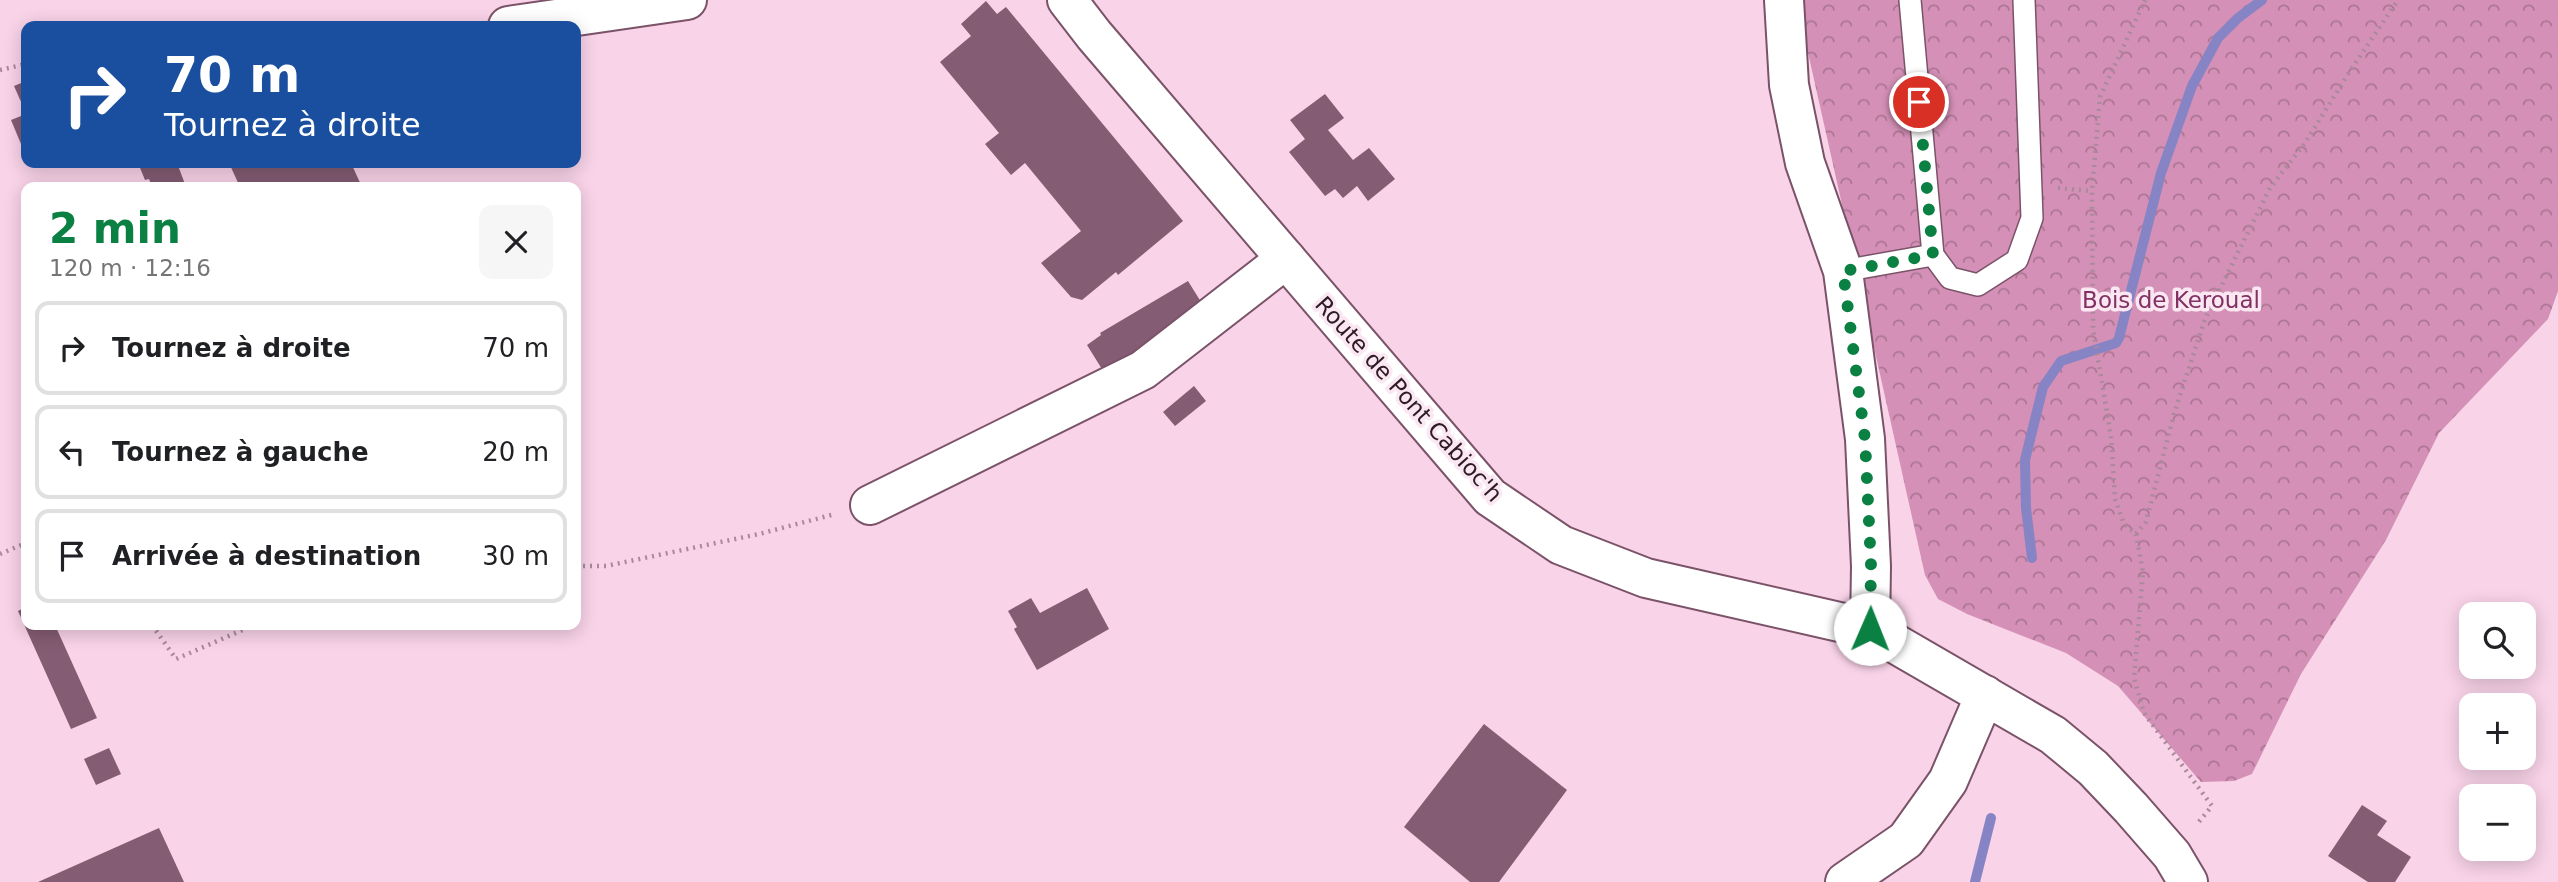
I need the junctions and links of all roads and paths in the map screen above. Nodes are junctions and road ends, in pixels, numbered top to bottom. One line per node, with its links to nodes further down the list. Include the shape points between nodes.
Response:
1 (687, 0): 8 (street)
2 (1067, 0): 12 (street, Route de Pont Cabioc'h)
3 (1784, 0): 13 (street, via 1789,85 1805,163)
4 (1910, 0): 11 (lane)
5 (2024, 0): 11 (lane, via 2032,218 2017,260 1978,285 1950,278)
6 (2146, 0): 15 (path, via 2100,97 2091,191 2093,329 2111,437 2115,499 2124,524)
7 (2398, 0): 15 (path, via 2305,143 2270,188 2205,319 2146,522)
8 (542, 21)
9 (21, 65): 10 (path)
10 (0, 70)
11 (1933, 255): 13 (lane)
12 (1286, 259): 14 (street, via 1143,370); 19 (street, Route de Pont Cabioc'h, via 1490,497 1561,545 1646,578)
13 (1843, 271): 19 (street, via 1865,439)
14 (870, 505): 18 (path, via 708,545 606,566)
15 (2136, 534): 23 (path, via 2143,572 2134,678 2144,713 2212,806)
16 (21, 545): 17 (path)
17 (0, 554)
18 (581, 566)
19 (1870, 629): 22 (street, Route de Pont Cabioc'h)
20 (156, 630): 21 (path, via 176,659)
21 (243, 630)
22 (1985, 695): 23 (street, Route de Pont Cabioc'h, via 2053,735 2093,768); 24 (street, via 1948,781 1906,840)
23 (2180, 868)
24 (1845, 882)

